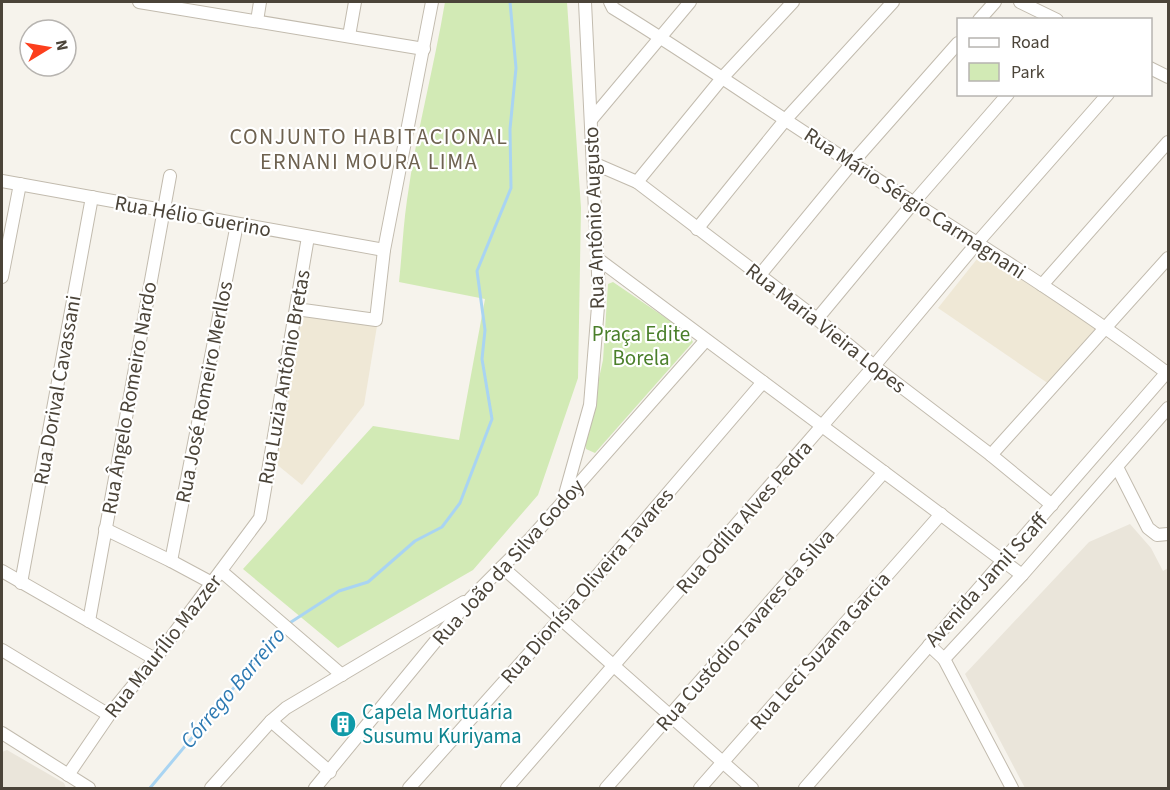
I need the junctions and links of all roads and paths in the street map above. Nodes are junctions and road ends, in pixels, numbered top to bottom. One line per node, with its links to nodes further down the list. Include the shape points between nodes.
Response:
1 (139, 2): 12 (street)
2 (260, 2): 15 (street)
3 (356, 2): 16 (street)
4 (432, 2): 19 (street)
5 (585, 2): 26 (street, Rua Antônio Augusto)
6 (610, 2): 17 (street, Rua Mário Sérgio Carmagnani, via 613,8)
7 (690, 2): 17 (street)
8 (793, 2): 22 (street)
9 (893, 2): 25 (street)
10 (996, 2): 13 (street)
11 (1020, 2): 14 (street)
12 (167, 4): 15 (street)
13 (982, 18)
14 (1053, 18)
15 (257, 21): 16 (street)
16 (350, 36): 19 (street)
17 (660, 36): 22 (street, Rua Mário Sérgio Carmagnani); 26 (street)
18 (957, 44): 29 (street)
19 (424, 49): 41 (street)
20 (1152, 69): 21 (street)
21 (1168, 77)
22 (723, 78): 25 (street, Rua Mário Sérgio Carmagnani); 32 (street)
23 (1006, 96): 35 (street)
24 (1106, 96): 40 (street, Rua Odília Alves Pedra)
25 (786, 119): 29 (street, Rua Mário Sérgio Carmagnani); 38 (street)
26 (591, 120): 28 (street, Rua Antônio Augusto)
27 (1168, 142): 46 (street)
28 (593, 163): 32 (street, Rua Maria Vieira Lopes); 43 (street, Rua Antônio Augusto)
29 (852, 163): 35 (street, Rua Mário Sérgio Carmagnani); 44 (street)
30 (170, 176): 36 (street, Rua Ângelo Romeiro Nardo)
31 (2, 181): 33 (street, Rua Hélio Guerino)
32 (637, 182): 38 (street, Rua Maria Vieira Lopes)
33 (20, 184): 34 (street, Rua Hélio Guerino); 45 (street)
34 (92, 197): 36 (street, Rua Hélio Guerino); 71 (street, Rua Dorival Cavassani)
35 (914, 202): 40 (street, Rua Mário Sérgio Carmagnani); 48 (street)
36 (162, 210): 37 (street, Rua Hélio Guerino); 63 (street, Rua Ângelo Romeiro Nardo)
37 (237, 224): 39 (street, Rua Hélio Guerino); 66 (street, Rua José Romeiro Merllos)
38 (697, 228): 44 (street, Rua Maria Vieira Lopes)
39 (308, 237): 41 (street, Rua Hélio Guerino); 47 (street, Rua Luzia Antônio Bretas)
40 (977, 243): 46 (street, Rua Mário Sérgio Carmagnani); 51 (street, Rua Odília Alves Pedra)
41 (384, 250): 47 (street, via 376,320)
42 (1168, 258): 49 (street)
43 (598, 259): 50 (street); 59 (street, Rua Antônio Augusto, via 590,405)
44 (759, 276): 48 (street, Rua Maria Vieira Lopes)
45 (2, 277)
46 (1042, 285): 49 (street, Rua Mário Sérgio Carmagnani)
47 (296, 309): 62 (street, Rua Luzia Antônio Bretas)
48 (817, 319): 51 (street, Rua Maria Vieira Lopes)
49 (1106, 327): 52 (street, Rua Mário Sérgio Carmagnani); 56 (street)
50 (706, 340): 53 (street); 59 (street, Rua João da Silva Godoy)
51 (874, 366): 55 (street, Rua Odília Alves Pedra); 56 (street, Rua Maria Vieira Lopes)
52 (1168, 372): 60 (street, Avenida Jamil Scaff)
53 (764, 382): 55 (street); 74 (street, Rua Dionísia Oliveira Tavares)
54 (1168, 408): 57 (street, Avenida Jamil Scaff)
55 (823, 426): 58 (street); 80 (street, Rua Odília Alves Pedra)
56 (991, 455): 60 (street, Rua Maria Vieira Lopes)
57 (1117, 467): 64 (street, via 1148,528 1157,535); 70 (street, Avenida Jamil Scaff)
58 (884, 472): 61 (street); 83 (street, Rua Custódio Tavares da Silva)
59 (563, 502): 67 (street, Rua João da Silva Godoy)
60 (1052, 505): 65 (street, Avenida Jamil Scaff)
61 (941, 514): 65 (street); 86 (street, Rua Leci Suzana Garcia)
62 (260, 518): 69 (street, Rua Maurílio Mazzer)
63 (105, 529): 66 (street); 75 (street, Rua Ângelo Romeiro Nardo)
64 (1168, 534)
65 (1004, 560): 70 (street); 76 (street, Avenida Jamil Scaff)
66 (171, 561): 72 (street)
67 (502, 567): 73 (street, Rua João da Silva Godoy); 74 (street)
68 (2, 571): 71 (street)
69 (221, 571): 72 (street, Rua Maurílio Mazzer); 81 (street)
70 (1022, 575): 79 (street, Avenida Jamil Scaff)
71 (21, 583): 75 (street)
72 (212, 583): 78 (street, Rua Maurílio Mazzer)
73 (471, 598): 81 (street); 87 (street, Rua João da Silva Godoy)
74 (560, 619): 80 (street); 92 (street, Rua Dionísia Oliveira Tavares)
75 (88, 621): 78 (street)
76 (929, 645): 79 (street); 97 (street, Avenida Jamil Scaff)
77 (2, 650): 82 (street)
78 (155, 659): 82 (street, Rua Maurílio Mazzer)
79 (944, 659): 98 (street)
80 (614, 667): 83 (street); 93 (street, Rua Odília Alves Pedra)
81 (342, 675): 84 (street)
82 (108, 716): 88 (street, Rua Maurílio Mazzer)
83 (670, 716): 86 (street); 94 (street, Rua Custódio Tavares da Silva)
84 (271, 721): 87 (street); 90 (street)
85 (2, 733): 88 (street)
86 (722, 763): 95 (street, Rua Leci Suzana Garcia); 96 (street)
87 (330, 772): 91 (street, Rua João da Silva Godoy)
88 (68, 775): 89 (street)
89 (89, 789)
90 (211, 789)
91 (315, 789)
92 (409, 789)
93 (507, 789)
94 (606, 789)
95 (700, 789)
96 (752, 789)
97 (805, 789)
98 (1012, 789)

